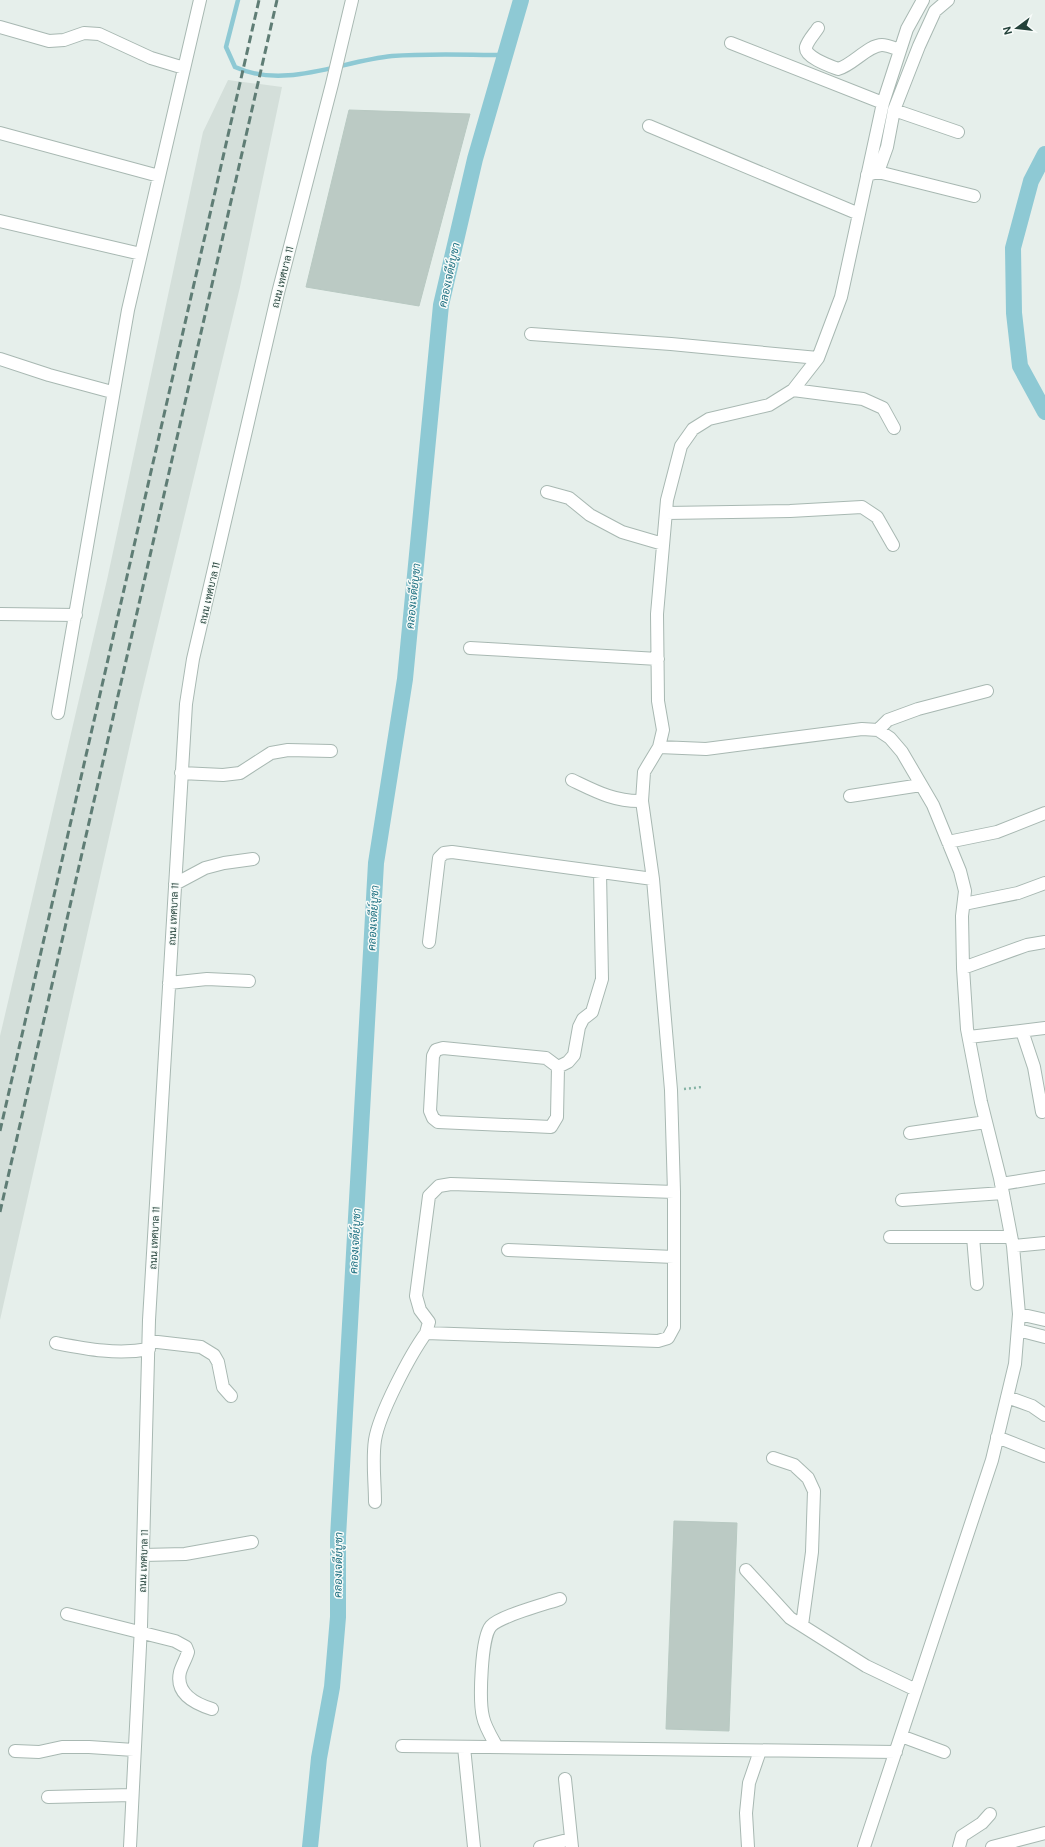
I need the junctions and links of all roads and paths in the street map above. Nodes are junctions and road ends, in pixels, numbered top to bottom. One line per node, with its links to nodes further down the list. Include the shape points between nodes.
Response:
1 (200, 0): 9 (street)
2 (352, 0): 40 (street, ถนน เทศบาล 11, via 278,293 193,659 186,704)
3 (923, 0): 8 (street)
4 (948, 0): 11 (street, via 935,12)
5 (0, 27): 9 (street, via 49,41 64,40 84,33 99,34 151,58)
6 (818, 28): 8 (street, via 806,46 806,51 810,56 838,69 857,60 874,46 882,45)
7 (731, 43): 10 (street)
8 (900, 50): 10 (street)
9 (184, 68): 16 (street)
10 (884, 103): 15 (street)
11 (894, 110): 13 (street); 15 (street, via 887,147)
12 (649, 126): 18 (street)
13 (958, 132)
14 (0, 133): 16 (street)
15 (872, 173): 17 (street); 18 (street)
16 (159, 176): 20 (street)
17 (974, 196)
18 (859, 214): 22 (street, via 841,297)
19 (0, 220): 20 (street)
20 (141, 254): 25 (street)
21 (531, 334): 22 (street)
22 (818, 358): 24 (street)
23 (0, 359): 25 (street)
24 (793, 390): 26 (street, via 863,399 883,408); 28 (street, via 769,405 709,419 693,429 681,446)
25 (112, 392): 32 (street)
26 (894, 428)
27 (547, 492): 29 (street, via 569,498 590,515 622,532)
28 (666, 513): 29 (street); 30 (street, via 862,507 877,517)
29 (664, 544): 34 (street, via 657,614)
30 (893, 545)
31 (0, 614): 32 (street)
32 (76, 615): 36 (street)
33 (470, 648): 34 (street)
34 (658, 659): 38 (street, via 658,701 663,730)
35 (987, 691): 37 (street, via 918,709 888,720)
36 (58, 713)
37 (878, 730): 38 (street, via 862,729 706,749); 42 (street, via 890,738 902,752)
38 (659, 747): 44 (street, via 644,772)
39 (331, 752): 40 (street, via 288,750 271,753 240,773)
40 (181, 773): 51 (street, ถนน เทศบาล 11)
41 (572, 780): 44 (street, via 605,796)
42 (921, 786): 43 (street); 46 (street, via 933,805)
43 (850, 796)
44 (642, 801): 49 (street)
45 (1045, 814): 46 (street, via 996,832)
46 (948, 842): 52 (street, via 960,871 965,891)
47 (253, 859): 51 (street, via 205,868)
48 (600, 872): 49 (street); 53 (street, via 444,853 439,858); 61 (street, via 602,979 592,1012 583,1019 579,1027 574,1055)
49 (653, 878): 63 (street)
50 (1045, 883): 52 (street, via 1018,893)
51 (175, 884): 57 (street, ถนน เทศบาล 11)
52 (964, 904): 55 (street)
53 (430, 942)
54 (1045, 942): 55 (street, via 1027,945)
55 (963, 968): 60 (street)
56 (249, 981): 57 (street, via 207,979)
57 (169, 983): 84 (street, ถนน เทศบาล 11)
58 (1045, 1028): 59 (street)
59 (1022, 1031): 60 (street); 64 (street, via 1034,1066)
60 (969, 1037): 65 (street)
61 (558, 1067): 61 (street, via 546,1058 443,1048 436,1050 433,1056 430,1111 438,1122 551,1127 557,1117)
62 (702, 1087): 63 (path)
63 (671, 1090): 69 (street)
64 (1042, 1112)
65 (986, 1122): 66 (street); 68 (street)
66 (910, 1133)
67 (1045, 1177): 68 (street)
68 (1002, 1189): 70 (street); 73 (street)
69 (674, 1192): 76 (street); 81 (street, via 451,1184 439,1186 429,1196 416,1296 420,1310 429,1322)
70 (902, 1200)
71 (890, 1237): 72 (street)
72 (972, 1237): 73 (street); 77 (street)
73 (1012, 1242): 74 (street); 78 (street)
74 (1045, 1243)
75 (508, 1250): 76 (street)
76 (674, 1257): 81 (street, via 674,1327 668,1338 658,1341)
77 (977, 1284)
78 (1019, 1314): 79 (street); 80 (street)
79 (1045, 1320)
80 (1018, 1330): 82 (street); 86 (street, via 1015,1364)
81 (426, 1333): 91 (street, via 416,1347 380,1424 375,1441)
82 (1045, 1337)
83 (56, 1343): 84 (street, via 100,1351 131,1352)
84 (149, 1345): 85 (street, via 201,1347 214,1354 223,1387); 93 (street, ถนน เทศบาล 11)
85 (231, 1396)
86 (1007, 1397): 87 (street, via 1032,1406); 88 (street)
87 (1045, 1415)
88 (997, 1437): 89 (street); 99 (street, via 992,1460)
89 (1045, 1456)
90 (773, 1458): 97 (street, via 794,1465 808,1478 814,1491 812,1552)
91 (375, 1502)
92 (252, 1542): 93 (street, via 185,1554)
93 (143, 1555): 98 (street, ถนน เทศบาล 11)
94 (746, 1570): 97 (street, via 790,1618)
95 (560, 1599): 104 (street, via 502,1619 491,1626 485,1641 482,1678 483,1717)
96 (67, 1614): 98 (street)
97 (802, 1625): 99 (street, via 866,1666)
98 (140, 1633): 100 (street, via 175,1641 186,1647 188,1652 180,1673 184,1692 195,1704); 105 (street, ถนน เทศบาล 11)
99 (916, 1690): 101 (street)
100 (212, 1709)
101 (901, 1736): 108 (street); 109 (street)
102 (402, 1746): 103 (street)
103 (464, 1747): 104 (street); 117 (street)
104 (497, 1748): 107 (street)
105 (134, 1750): 106 (street, via 62,1747 39,1752); 111 (street, ถนน เทศบาล 11)
106 (15, 1751)
107 (760, 1751): 108 (street); 119 (street, via 749,1783 746,1813)
108 (896, 1752): 120 (street)
109 (944, 1752)
110 (565, 1779): 115 (street)
111 (132, 1795): 112 (street); 116 (street, ถนน เทศบาล 11)
112 (48, 1797)
113 (990, 1814): 121 (street, via 982,1823 962,1836)
114 (1045, 1833): 122 (street)
115 (572, 1843): 118 (street)
116 (130, 1847)
117 (474, 1847)
118 (540, 1847)
119 (748, 1847)
120 (864, 1847)
121 (959, 1847)
122 (992, 1847)

